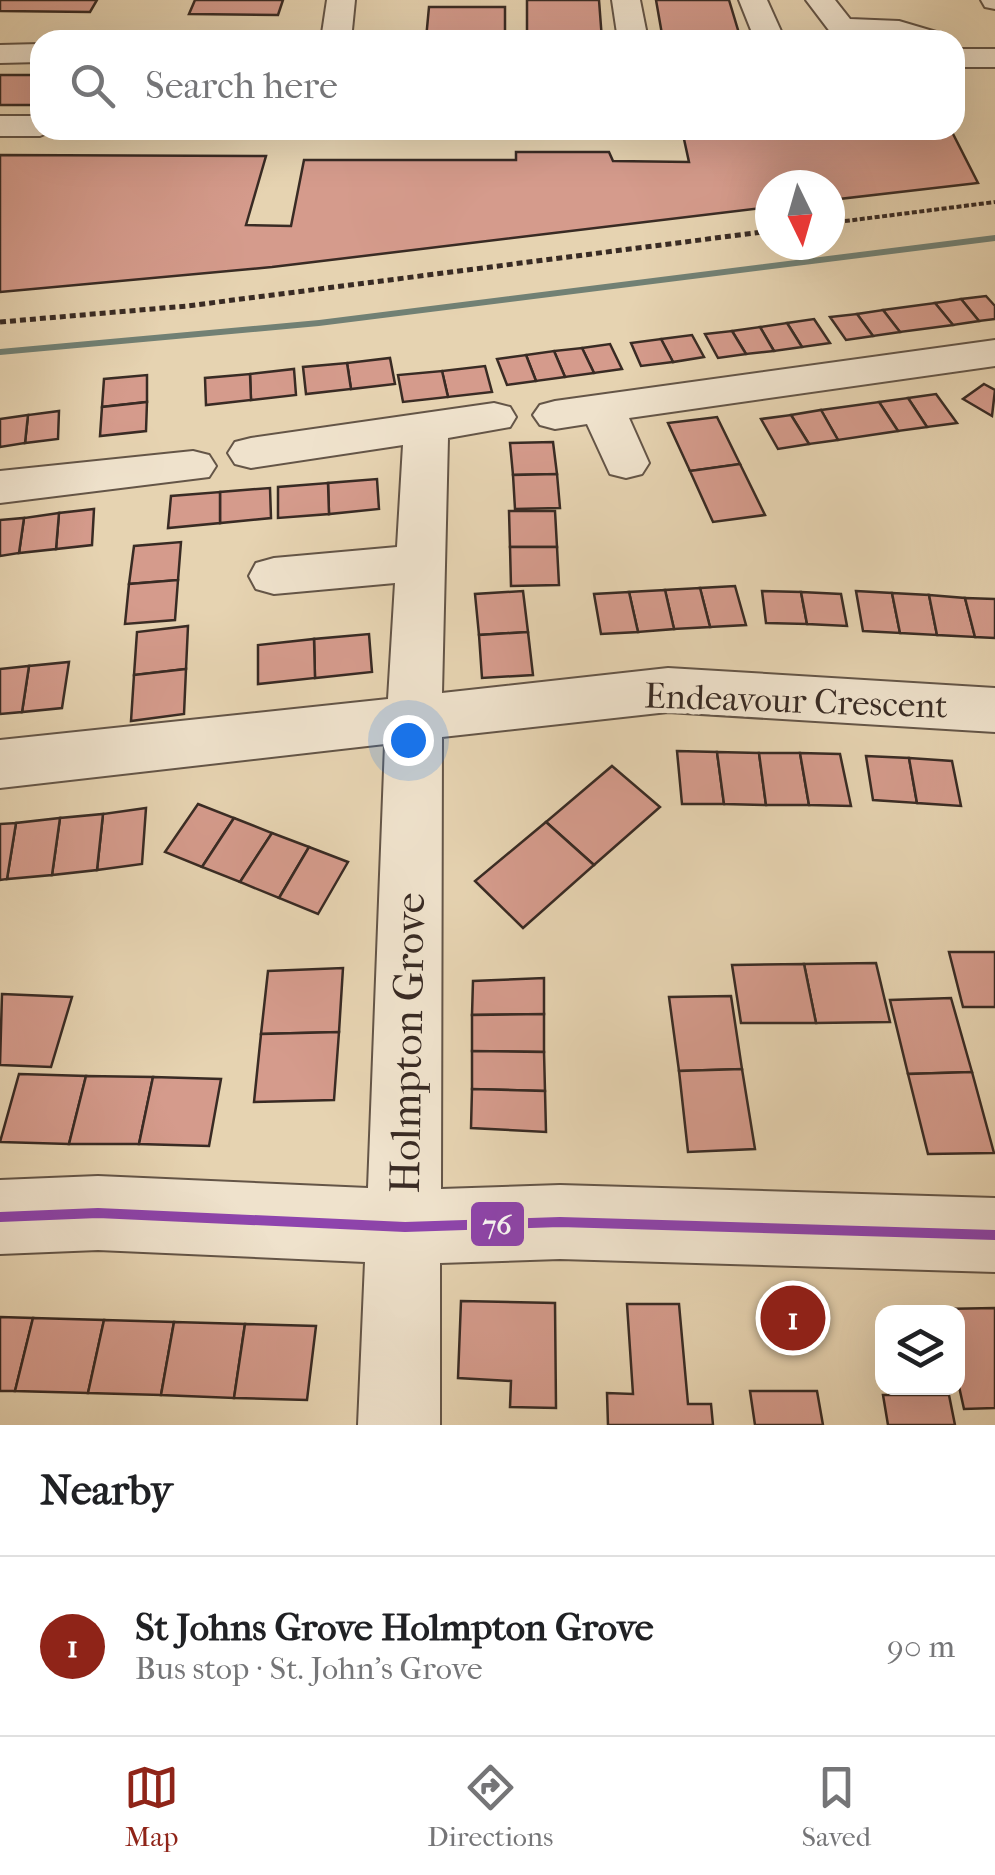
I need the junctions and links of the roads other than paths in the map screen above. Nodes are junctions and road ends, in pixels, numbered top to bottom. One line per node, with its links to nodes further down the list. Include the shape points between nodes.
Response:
1 (342, 0): 5 (street)
2 (626, 0): 6 (street)
3 (752, 0): 7 (street)
4 (820, 0): 8 (street, via 841,27)
5 (338, 30)
6 (631, 30)
7 (766, 30)
8 (899, 30)
9 (30, 53): 10 (street)
10 (0, 54)
11 (965, 58): 12 (street)
12 (995, 58)
13 (0, 126): 14 (street)
14 (30, 126)
15 (995, 353): 16 (street)
16 (602, 409): 17 (street); 21 (street)
17 (555, 415)
18 (494, 417): 19 (street)
19 (426, 426): 20 (street); 24 (street, Holmpton Grove)
20 (250, 453)
21 (626, 463)
22 (194, 466): 23 (street, via 141,489)
23 (0, 486)
24 (420, 563): 25 (street); 27 (street, Holmpton Grove)
25 (274, 576)
26 (995, 710): 27 (street, Endeavour Crescent, via 668,690)
27 (414, 721): 28 (street, Endeavour Crescent); 30 (street, Holmpton Grove)
28 (0, 764)
29 (0, 1216): 30 (street, via 98,1212)
30 (405, 1227): 31 (street, via 560,1222); 32 (street, Holmpton Grove)
31 (995, 1235)
32 (398, 1425)

